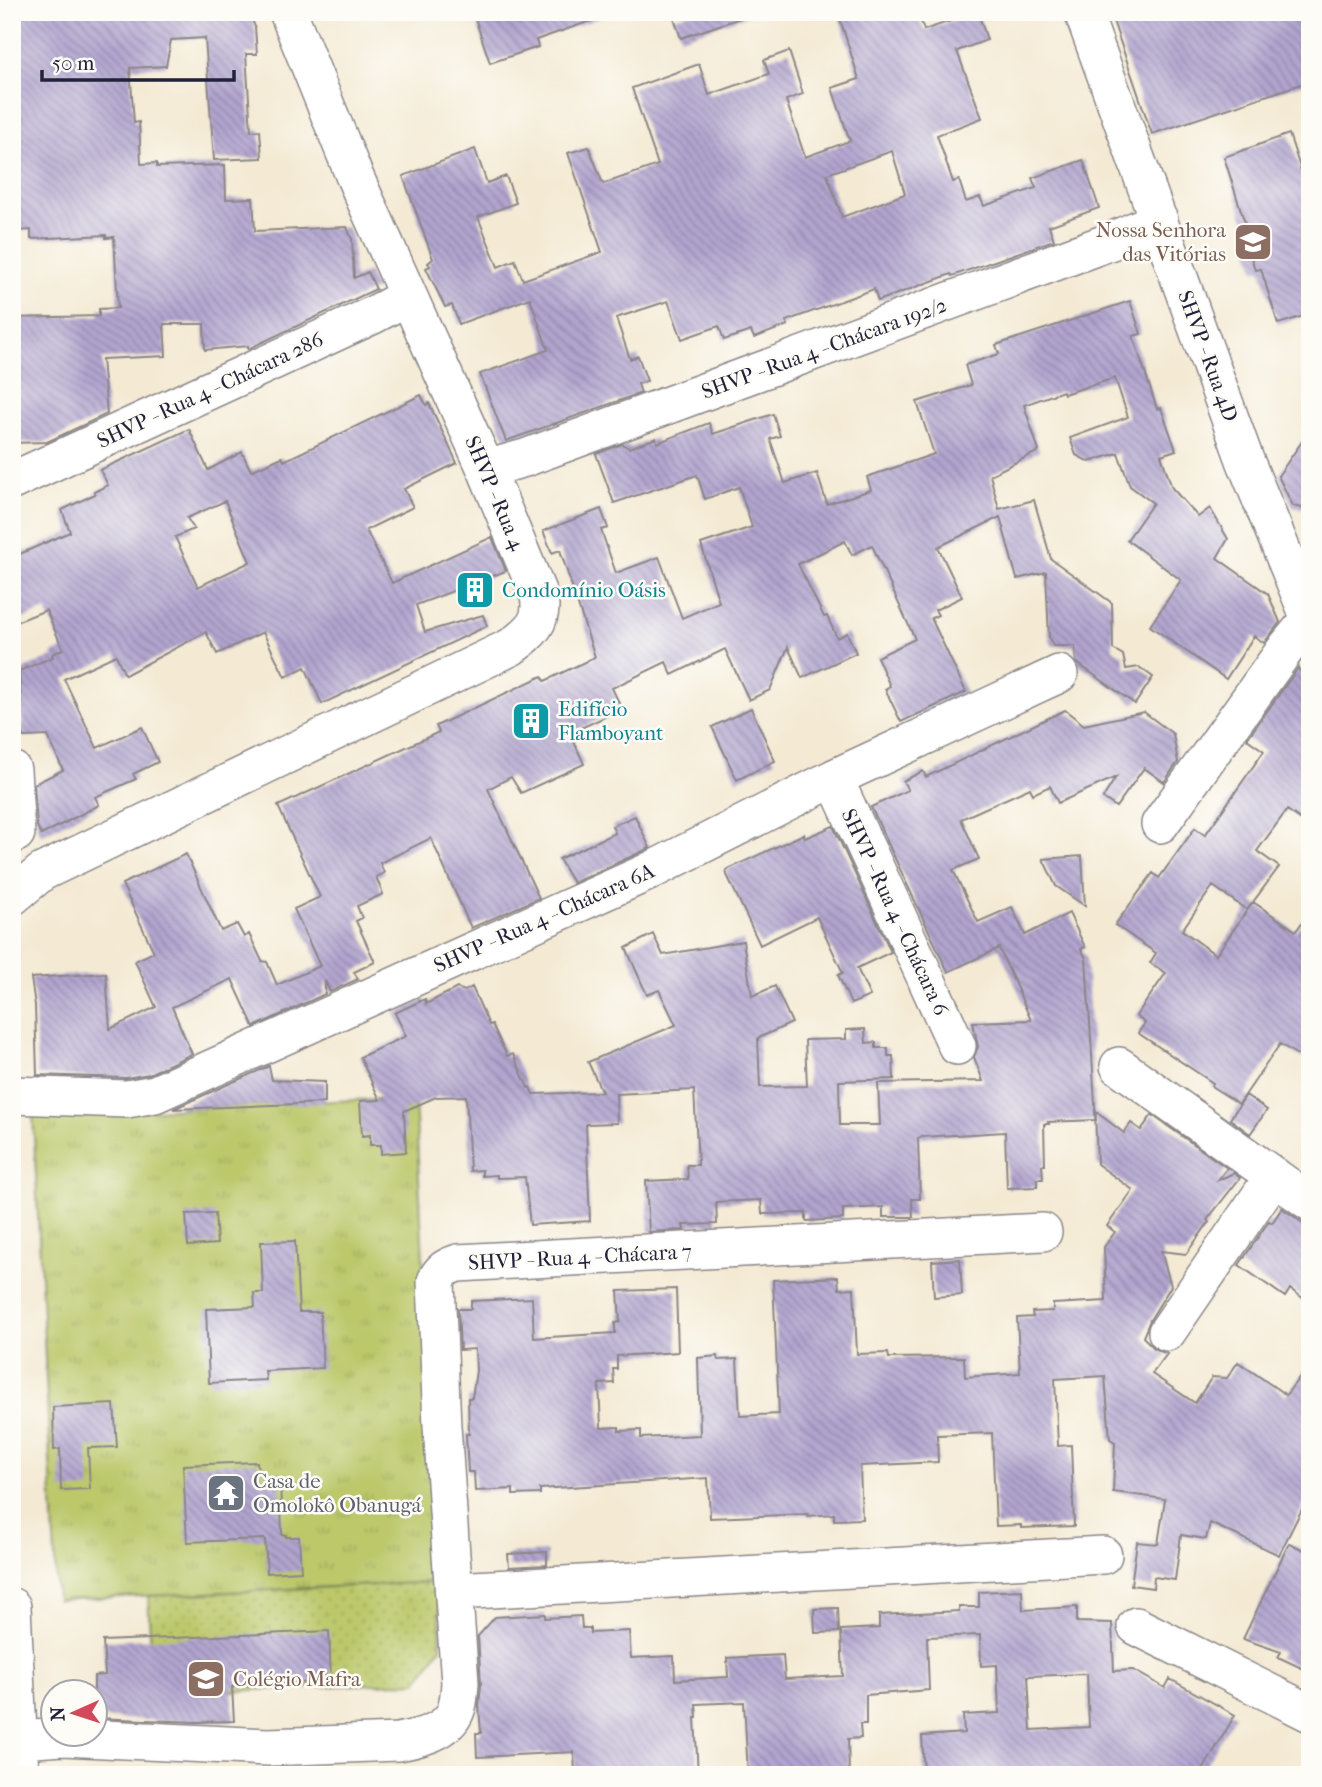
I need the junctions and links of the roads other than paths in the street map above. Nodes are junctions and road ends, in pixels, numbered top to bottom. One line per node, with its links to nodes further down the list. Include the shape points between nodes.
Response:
1 (288, 12): 4 (street, SHVP - Rua 4)
2 (1083, 12): 3 (street, SHVP - Rua 4D)
3 (1159, 220): 5 (street, SHVP - Rua 4 - Chácara 192/2, via 1083,252); 7 (street, SHVP - Rua 4D, via 1245,460)
4 (407, 297): 5 (street, SHVP - Rua 4); 6 (street, SHVP - Rua 4 - Chácara 286)
5 (486, 469): 13 (street, SHVP - Rua 4, via 539,596 542,610 528,634 511,647 42,872)
6 (12, 481)
7 (1310, 619): 11 (street)
8 (1059, 674): 10 (street, SHVP - Rua 4 - Chácara 6A)
9 (12, 770): 12 (street)
10 (834, 778): 14 (street, SHVP - Rua 4 - Chácara 6); 16 (street, SHVP - Rua 4 - Chácara 6A, via 648,872 155,1094 127,1098)
11 (1160, 824)
12 (16, 833)
13 (12, 897)
14 (957, 1046)
15 (1119, 1066): 17 (street)
16 (12, 1095)
17 (1274, 1176): 18 (street); 20 (street)
18 (1310, 1202)
19 (1043, 1232): 22 (street, SHVP - Rua 4 - Chácara 7, via 458,1264 441,1271 436,1295)
20 (1167, 1332)
21 (1102, 1555): 22 (street)
22 (455, 1591): 26 (street, SHVP - Rua 4 - Chácara 7, via 457,1708 452,1719 419,1738 268,1746 63,1737)
23 (12, 1607): 26 (street)
24 (1136, 1626): 25 (street)
25 (1310, 1713)
26 (20, 1757)

